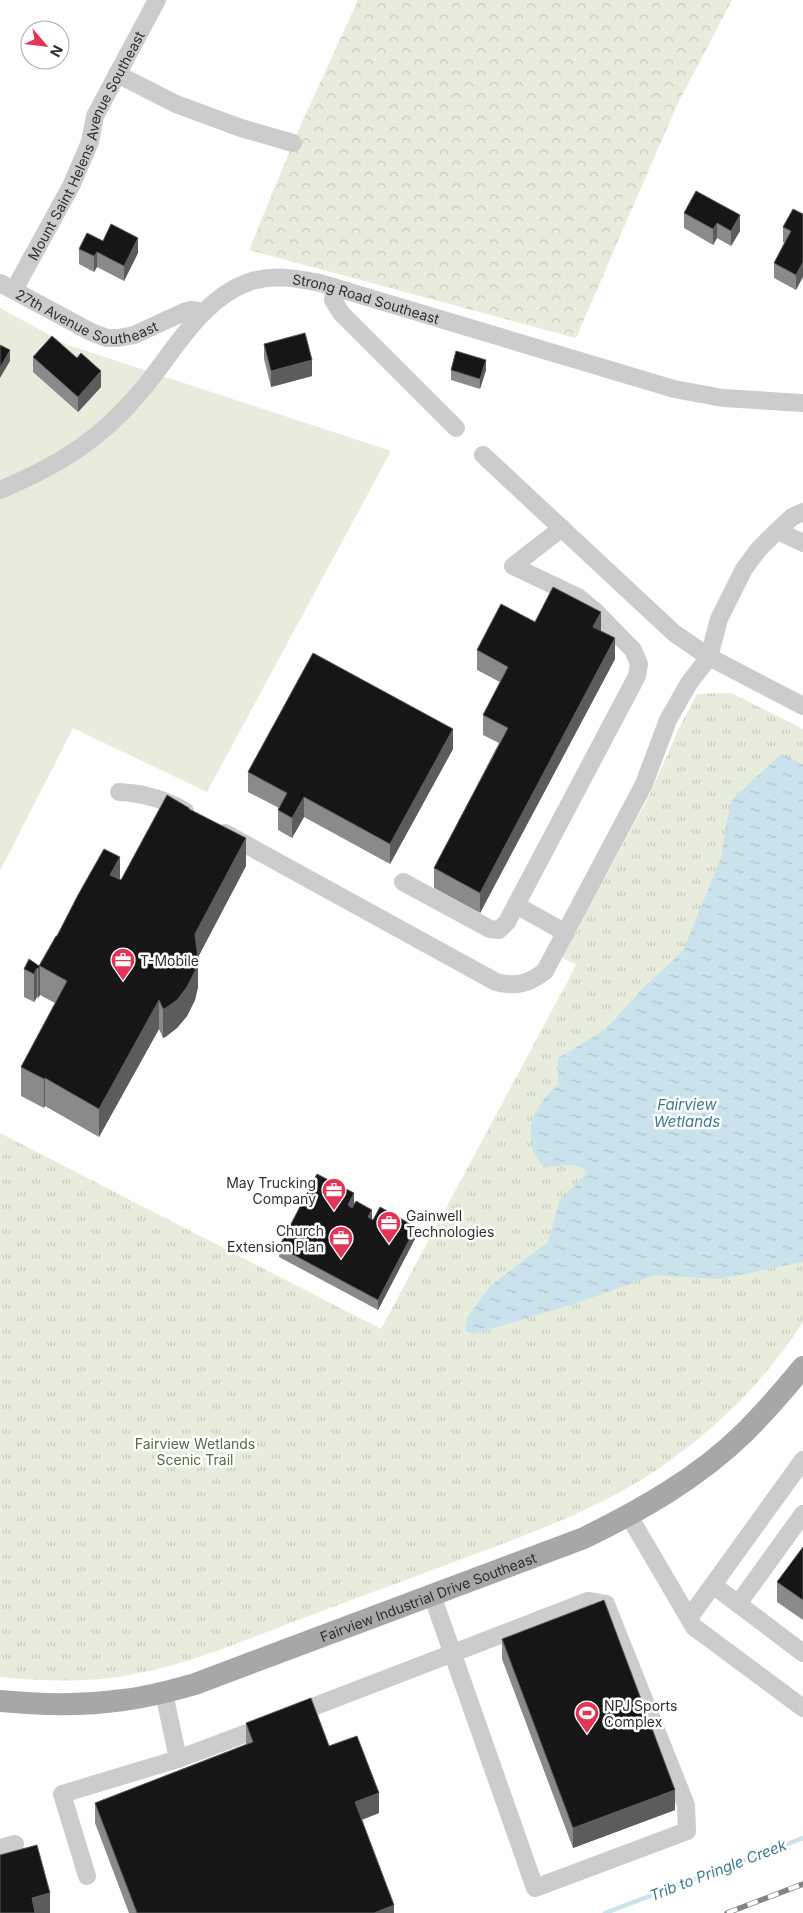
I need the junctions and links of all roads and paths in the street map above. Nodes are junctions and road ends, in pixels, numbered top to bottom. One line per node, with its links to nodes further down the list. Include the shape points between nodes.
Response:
1 (157, 0): 2 (street, Mount Saint Helens Avenue Southeast)
2 (117, 74): 3 (street, via 176,104); 4 (street, Mount Saint Helens Avenue Southeast, via 95,116 90,142 70,186)
3 (293, 143)
4 (7, 287): 6 (street, 27th Avenue Southeast, via 107,338 134,335 191,310)
5 (334, 287): 6 (street, Strong Road Southeast, via 294,278 264,278 235,287); 7 (street, Strong Road Southeast, via 674,389 723,398); 8 (street, via 333,300 341,313)
6 (204, 312): 10 (street, Strong Road Southeast, via 151,379 105,428 69,456)
7 (803, 403)
8 (456, 428)
9 (483, 455): 12 (street)
10 (0, 490)
11 (803, 512): 13 (street)
12 (562, 528): 15 (street, via 674,633); 19 (street, via 513,566 578,597 633,650 639,664 637,676)
13 (778, 530): 14 (street); 15 (street, via 744,569 719,619)
14 (803, 543)
15 (710, 656): 16 (street); 20 (street, via 689,683 668,720 644,784)
16 (803, 706)
17 (119, 792): 20 (street, via 157,798 207,823 496,982 521,985 534,980 545,972)
18 (403, 882): 19 (street, via 490,929 499,930)
19 (516, 905): 20 (street)
20 (566, 932)
21 (803, 1367): 24 (main road, Fairview Industrial Drive Southeast, via 736,1439 693,1475)
22 (803, 1460): 25 (street)
23 (803, 1514): 27 (street)
24 (629, 1516): 26 (main road, Fairview Industrial Drive Southeast, via 584,1538); 28 (street)
25 (713, 1585): 27 (street); 28 (street)
26 (432, 1596): 29 (street); 31 (main road, Fairview Industrial Drive Southeast, via 195,1684)
27 (738, 1604): 30 (street)
28 (689, 1618): 33 (street, via 694,1627)
29 (452, 1653): 29 (street, via 535,1888 687,1831 686,1805 606,1604 588,1601); 34 (street)
30 (803, 1653)
31 (164, 1692): 32 (main road, Fairview Industrial Drive Southeast, via 85,1704); 34 (street)
32 (0, 1702)
33 (803, 1708)
34 (178, 1759): 35 (street, via 62,1794)
35 (87, 1876)

